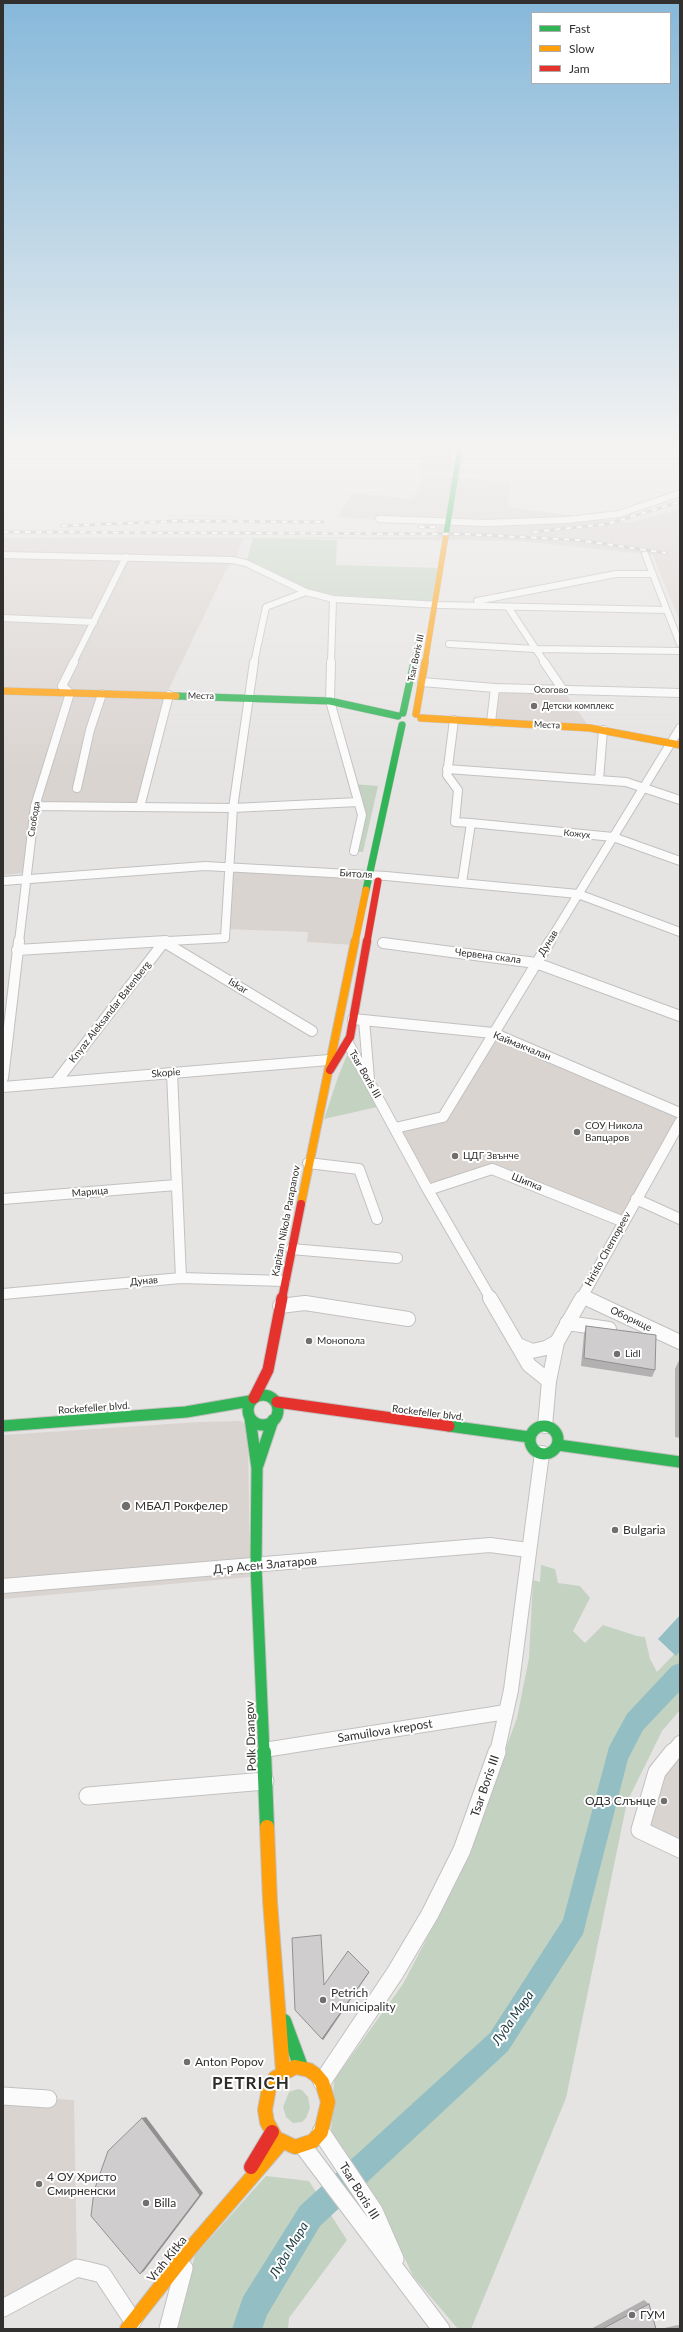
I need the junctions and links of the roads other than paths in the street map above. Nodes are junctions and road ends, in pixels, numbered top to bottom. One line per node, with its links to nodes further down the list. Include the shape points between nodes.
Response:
1 (442, 552): 8 (main road, Tsar Boris III)
2 (3, 554): 4 (street)
3 (645, 554): 5 (street)
4 (126, 557): 6 (street, via 232,560 246,563); 13 (street)
5 (651, 574): 9 (street, via 616,574); 11 (street)
6 (306, 592): 7 (street); 26 (street, via 266,607)
7 (333, 599): 8 (street); 27 (street)
8 (433, 605): 9 (street); 18 (main road, Tsar Boris III); 29 (main road, Tsar Boris III, via 426,612)
9 (455, 606): 10 (street)
10 (508, 607): 11 (street); 16 (street)
11 (666, 610): 15 (street)
12 (3, 618): 13 (street)
13 (94, 622): 22 (street, via 62,686)
14 (449, 644): 16 (street)
15 (680, 644)
16 (535, 649): 17 (street); 20 (street)
17 (680, 651)
18 (422, 682): 19 (street, Осогово); 28 (main road, Tsar Boris III)
19 (495, 688): 20 (street, Осогово); 31 (street)
20 (563, 690): 23 (street, Осогово)
21 (3, 691): 22 (main road, Места)
22 (70, 692): 24 (main road, Места); 41 (street, Свобода)
23 (680, 693)
24 (102, 694): 25 (main road, Места); 37 (street, via 90,730)
25 (168, 696): 26 (main road, Места); 42 (street)
26 (248, 697): 27 (main road, Места); 43 (street)
27 (330, 701): 29 (main road, Места); 40 (street)
28 (419, 716): 29 (main road, Места); 29 (main road, via 419,723 413,726); 30 (main road, Места)
29 (401, 718): 50 (main road, Tsar Boris III)
30 (454, 720): 31 (main road, Места); 35 (street)
31 (491, 722): 33 (main road, Места)
32 (680, 728): 34 (street, Дунав)
33 (603, 730): 34 (main road, Места); 36 (street)
34 (676, 744): 38 (street, Дунав)
35 (447, 769): 36 (street); 44 (street, Кожух, via 447,775 458,790 455,822)
36 (598, 780): 38 (street, via 626,782)
37 (77, 788)
38 (644, 788): 39 (street); 46 (street, Дунав)
39 (680, 800)
40 (358, 802): 43 (street); 47 (street, via 362,815)
41 (35, 806): 42 (street); 51 (street, Свобода)
42 (140, 807): 43 (street)
43 (233, 808): 49 (street)
44 (470, 823): 46 (street, Кожух); 53 (street)
45 (389, 831): 50 (main road, Tsar Boris III)
46 (613, 837): 48 (street, Кожух); 54 (street, Дунав)
47 (354, 851)
48 (680, 861)
49 (228, 867): 50 (street, Битоля); 51 (street, Битоля, via 205,866); 56 (street, via 225,938)
50 (374, 875): 53 (street, Битоля); 61 (main road, Tsar Boris III); 65 (main road, Tsar Boris III)
51 (25, 879): 52 (street, Битоля); 58 (street, Свобода)
52 (3, 881)
53 (462, 883): 54 (street, Битоля)
54 (578, 894): 55 (street, Битоля); 59 (street, Дунав)
55 (680, 932)
56 (164, 942): 58 (street); 63 (street, Iskar); 71 (street, Knyaz Aleksandar Batenberg)
57 (383, 943): 59 (street, Червена скала)
58 (18, 950): 70 (street, Свобода)
59 (536, 963): 60 (street, Червена скала); 64 (street, Дунав)
60 (680, 1016)
61 (353, 1019): 62 (street, Каймакчалан); 66 (main road, Tsar Boris III)
62 (364, 1020): 64 (street, Каймакчалан); 72 (street)
63 (312, 1031)
64 (493, 1033): 74 (street, Каймакчалан); 76 (street, Дунав, via 443,1117)
65 (334, 1035): 66 (main road); 67 (main road, Kapitan Nikola Parapanov)
66 (349, 1040): 69 (main road, Kapitan Nikola Parapanov); 72 (street, Tsar Boris III)
67 (329, 1060): 68 (street, Skopie); 69 (main road, Kapitan Nikola Parapanov)
68 (172, 1073): 71 (street, Skopie); 78 (street)
69 (326, 1076): 77 (main road, Kapitan Nikola Parapanov)
70 (3, 1078)
71 (56, 1082): 73 (street, Skopie)
72 (369, 1082): 76 (street, Tsar Boris III)
73 (3, 1087)
74 (680, 1113)
75 (680, 1122): 81 (street, Hristo Chernopeev)
76 (395, 1128): 79 (street, Tsar Boris III)
77 (308, 1163): 82 (street, via 359,1169); 85 (main road, Kapitan Nikola Parapanov)
78 (176, 1185): 80 (street, Марица); 87 (street)
79 (428, 1190): 84 (street, Шипка, via 492,1168); 97 (street, Tsar Boris III)
80 (3, 1199)
81 (636, 1199): 83 (street); 84 (street, Hristo Chernopeev)
82 (377, 1219)
83 (680, 1219)
84 (624, 1222): 90 (street, Hristo Chernopeev)
85 (291, 1249): 86 (street); 88 (main road, Kapitan Nikola Parapanov)
86 (397, 1258)
87 (181, 1278): 88 (street, Дунав); 89 (street, Дунав)
88 (285, 1281): 91 (main road, Kapitan Nikola Parapanov)
89 (3, 1294)
90 (582, 1296): 93 (street, Hristo Chernopeev); 96 (street, Оборище)
91 (280, 1306): 92 (street, via 305,1303); 98 (main road, Kapitan Nikola Parapanov)
92 (408, 1319)
93 (567, 1323): 94 (street); 95 (street, Hristo Chernopeev)
94 (620, 1331)
95 (558, 1342): 97 (street, via 532,1351); 99 (street, Hristo Chernopeev)
96 (680, 1342)
97 (518, 1345): 99 (street, Tsar Boris III, via 529,1365)
98 (268, 1370): 100 (main road, Kapitan Nikola Parapanov); 101 (main road, Kapitan Nikola Parapanov)
99 (549, 1381): 107 (street)
100 (252, 1399): 101 (main road, Rockefeller blvd., via 264,1395); 103 (main road, Rockefeller blvd.); 104 (main road, Kapitan Nikola Parapanov)
101 (275, 1400): 102 (main road, Rockefeller blvd.); 105 (main road, Kapitan Nikola Parapanov)
102 (324, 1410): 105 (main road, Rockefeller blvd.); 108 (main road, Rockefeller blvd.)
103 (186, 1412): 104 (main road, Rockefeller blvd.); 106 (main road, Rockefeller blvd.)
104 (242, 1415): 105 (main road, Rockefeller blvd., via 261,1424); 112 (main road, Kapitan Nikola Parapanov)
105 (282, 1416): 112 (main road, Kapitan Nikola Parapanov)
106 (3, 1426)
107 (545, 1426): 108 (main road, via 533,1430); 109 (main road, via 554,1431)
108 (529, 1437): 110 (main road, via 534,1448)
109 (558, 1445): 110 (main road, via 550,1452); 111 (main road)
110 (542, 1453): 113 (street, Tsar Boris III)
111 (680, 1462)
112 (257, 1468): 114 (main road, Polk Drangov)
113 (528, 1550): 114 (street, Д-р Асен Златаров, via 490,1545); 116 (street, Tsar Boris III)
114 (256, 1566): 115 (street, Д-р Асен Златаров); 118 (main road, Polk Drangov)
115 (3, 1586)
116 (506, 1712): 118 (street, Samuilova krepost); 125 (street, Tsar Boris III, via 494,1763 462,1850 395,1973)
117 (680, 1743): 121 (street, via 657,1772 640,1830)
118 (264, 1750): 119 (main road, Polk Drangov)
119 (265, 1781): 120 (street); 122 (main road, Polk Drangov)
120 (88, 1796)
121 (680, 1849)
122 (277, 2004): 123 (main road); 124 (main road, Polk Drangov)
123 (301, 2067): 124 (main road); 125 (main road, via 316,2075)
124 (283, 2072): 128 (main road, via 272,2083 266,2099 265,2110)
125 (322, 2082): 129 (main road, via 326,2092 328,2113)
126 (3, 2096): 127 (street)
127 (48, 2099)
128 (272, 2132): 130 (main road); 132 (main road, Vrah Kitka)
129 (320, 2132): 131 (main road); 134 (street, Tsar Boris III, via 374,2211)
130 (282, 2142): 131 (main road); 132 (main road, Vrah Kitka)
131 (303, 2146): 134 (street, Tsar Boris III)
132 (227, 2206): 133 (main road, Vrah Kitka)
133 (189, 2250): 136 (main road, Vrah Kitka); 137 (street)
134 (402, 2276): 138 (street, Tsar Boris III)
135 (3, 2308): 136 (street, via 77,2268 102,2274)
136 (130, 2325)
137 (168, 2329)
138 (441, 2329)

